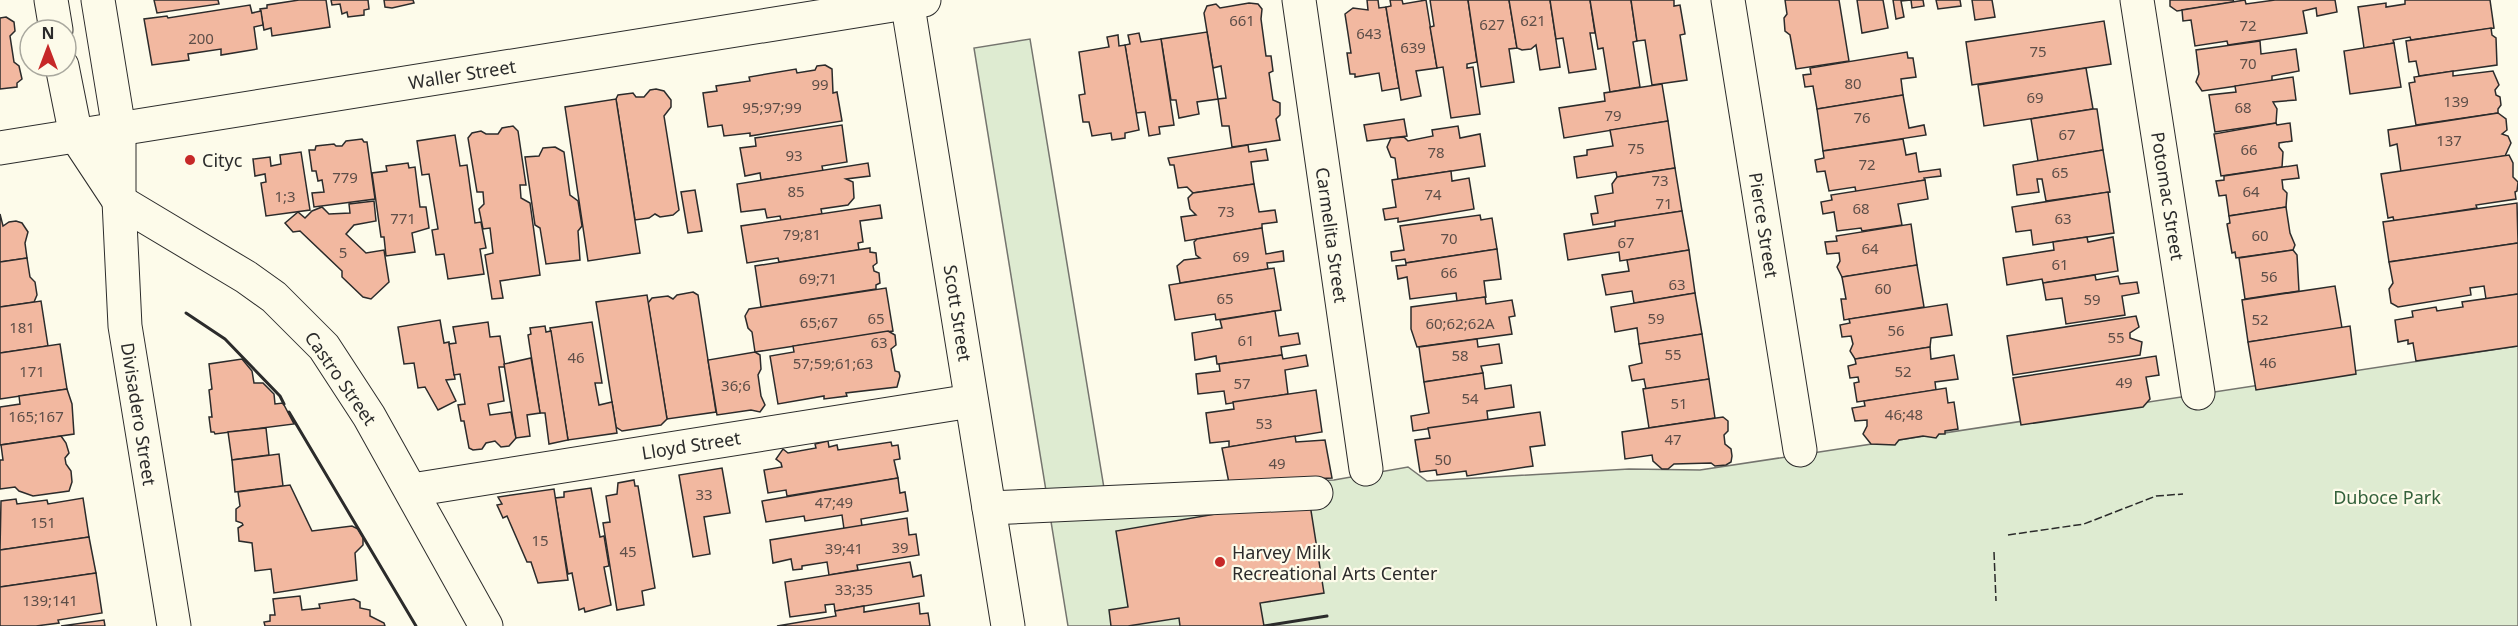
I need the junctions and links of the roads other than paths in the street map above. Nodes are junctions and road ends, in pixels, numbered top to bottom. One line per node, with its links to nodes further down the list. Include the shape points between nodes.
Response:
1 (51, 0): 7 (street)
2 (98, 0): 9 (street, Divisadero Street)
3 (1299, 0): 16 (street, Carmelita Street)
4 (1728, 0): 15 (street, Pierce Street)
5 (2137, 0): 13 (street, Potomac Street)
6 (913, 1): 9 (street, Waller Street); 14 (street, Scott Street)
7 (54, 18)
8 (64, 78): 10 (street)
9 (119, 129): 10 (street, Waller Street); 12 (street, Divisadero Street)
10 (76, 136): 11 (street, Waller Street); 12 (street)
11 (0, 148)
12 (119, 201): 17 (street, Castro Street, via 246,277 299,320 345,377); 20 (street, Divisadero Street, via 125,326)
13 (2198, 393)
14 (971, 401): 17 (street, Lloyd Street); 19 (street, Scott Street)
15 (1800, 450)
16 (1366, 469)
17 (412, 490): 21 (street, Castro Street)
18 (1316, 493): 19 (street)
19 (988, 508): 22 (street, Scott Street)
20 (174, 626)
21 (486, 626)
22 (1008, 626)

